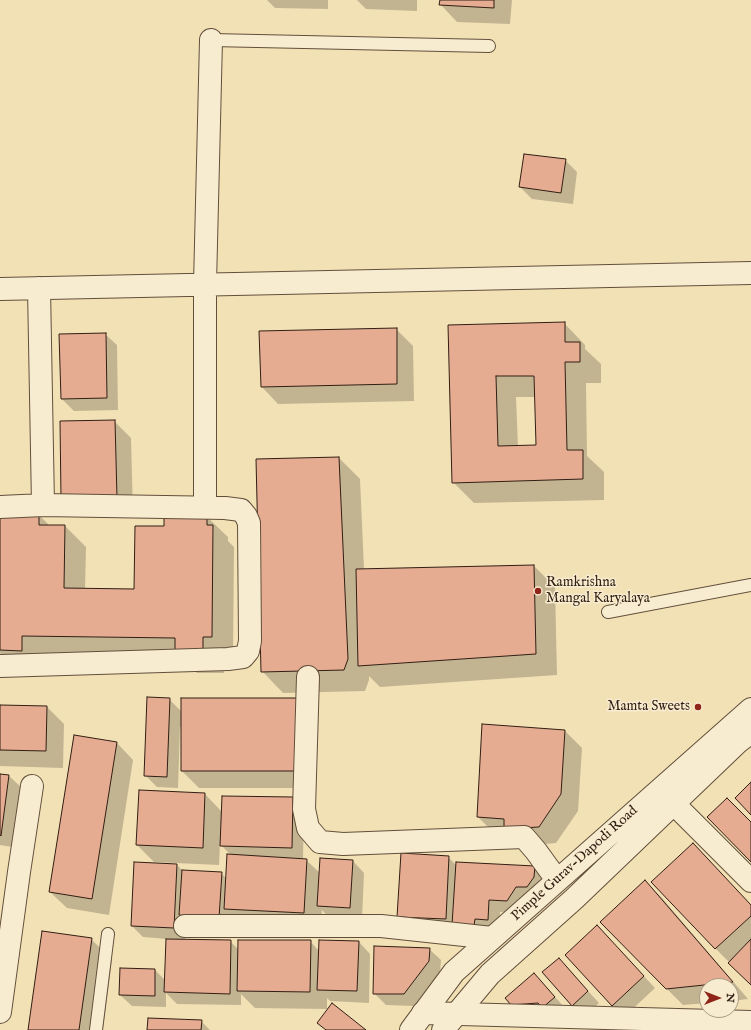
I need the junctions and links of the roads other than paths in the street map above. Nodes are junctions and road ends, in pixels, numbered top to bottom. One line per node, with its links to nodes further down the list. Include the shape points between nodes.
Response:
1 (210, 40): 2 (lane); 4 (street)
2 (489, 46)
3 (751, 273): 4 (street)
4 (205, 284): 6 (street); 7 (street)
5 (0, 288): 6 (street)
6 (39, 288): 8 (street)
7 (205, 499)
8 (43, 505): 9 (street); 12 (street, via 241,510 249,523 248,652 243,657 207,660)
9 (0, 507)
10 (751, 585): 11 (lane)
11 (608, 612)
12 (0, 666)
13 (308, 677): 19 (street, via 304,809 308,828 320,842 343,844 524,837)
14 (751, 708): 19 (street, Pimple Gurav-Dapodi Road)
15 (751, 732): 17 (street, Pimple Gurav-Dapodi Road)
16 (32, 786): 18 (street)
17 (674, 804): 20 (street); 26 (street, Pimple Gurav-Dapodi Road, via 490,974)
18 (9, 871): 24 (street)
19 (557, 880): 23 (street, Pimple Gurav-Dapodi Road)
20 (751, 881)
21 (185, 926): 23 (street, via 381,926)
22 (108, 934): 29 (lane)
23 (492, 938): 25 (street, Pimple Gurav-Dapodi Road, via 454,972)
24 (0, 1012)
25 (417, 1022): 26 (street)
26 (450, 1022): 27 (street)
27 (614, 1024): 28 (street)
28 (751, 1024): 30 (street)
29 (96, 1030)
30 (750, 1030)

